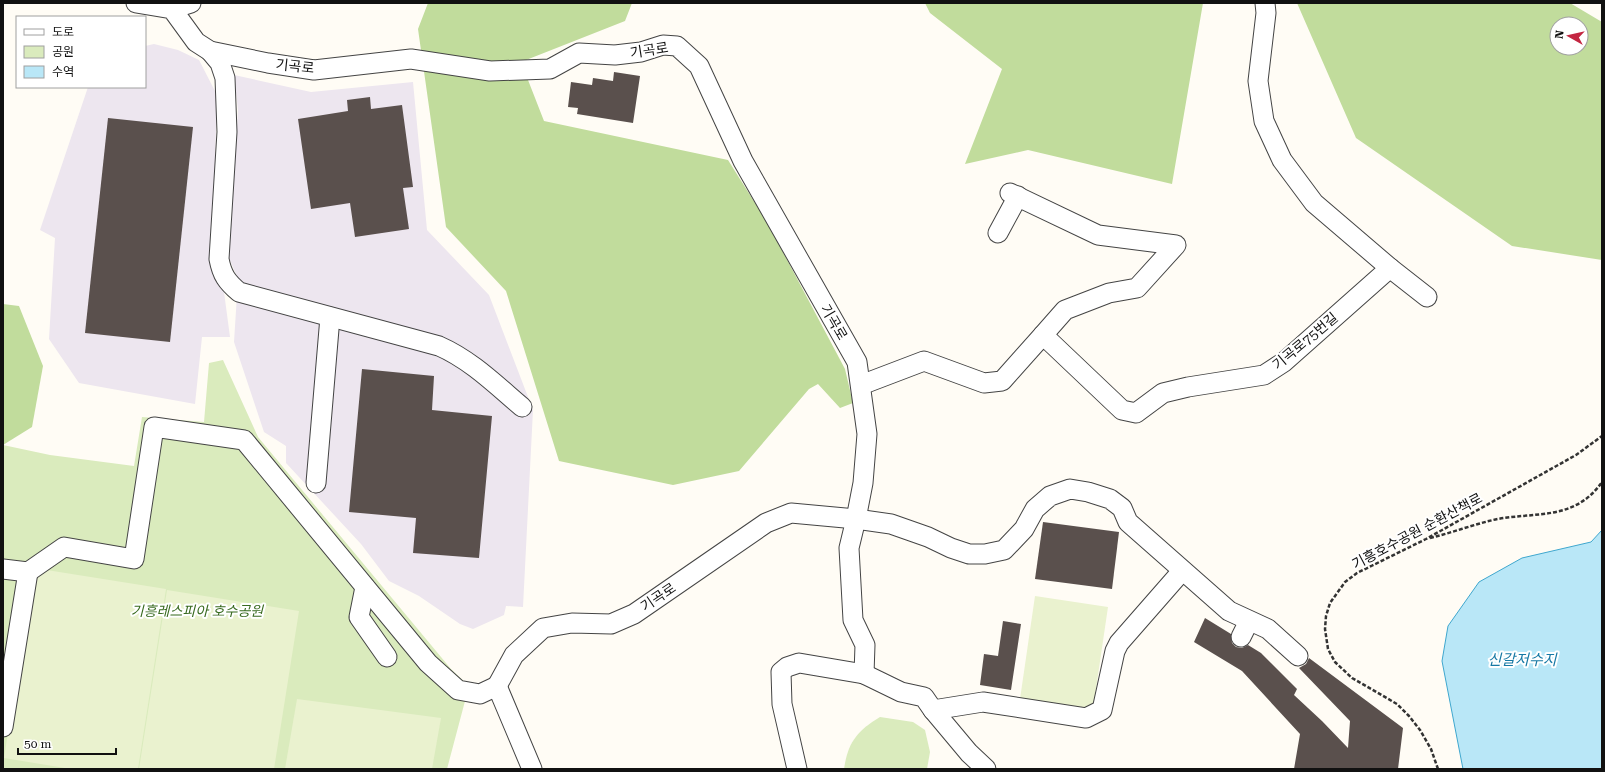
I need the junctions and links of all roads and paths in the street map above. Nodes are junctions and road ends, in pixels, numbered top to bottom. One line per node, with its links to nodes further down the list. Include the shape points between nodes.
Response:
1 (136, 3): 4 (street)
2 (191, 3): 4 (street)
3 (1265, 3): 7 (street, via 1258,81 1264,121 1282,160 1314,203)
4 (172, 9): 5 (street, 기곡로, via 196,42)
5 (210, 51): 9 (street, via 220,64 224,78 227,126 219,256 221,271 227,282 239,292); 11 (street, 기곡로, via 314,70 411,59 490,71 550,69 579,53 614,55 641,52 662,45 677,46 700,66 743,161 857,362)
6 (998, 233): 10 (street, via 1014,194 1098,235 1176,245 1137,288 1109,293 1065,310)
7 (1390, 268): 8 (street); 10 (street, 기곡로75번길, via 1284,362 1264,375 1163,393 1136,413 1122,410)
8 (1427, 297)
9 (330, 317): 12 (street, via 439,346 452,352 470,363); 15 (street)
10 (1043, 335): 11 (street, via 1002,381 984,383 924,361)
11 (861, 384): 16 (street, 기곡로, via 867,434 863,483)
12 (522, 407)
13 (1602, 436): 17 (path, 기흥호수공원 순환산책로, via 1576,455)
14 (1602, 482): 17 (path, via 1585,500 1560,512 1494,520)
15 (316, 483)
16 (856, 519): 19 (street, via 891,524 969,554 985,554 1004,550 1024,529 1035,509 1050,496 1070,489 1110,500 1122,508 1128,522); 24 (street, 기곡로, via 849,548 851,588 853,620 865,645); 25 (street, 기곡로, via 791,513 766,523 634,614 611,624 572,623 543,628 514,655)
17 (1426, 539): 31 (path, 기흥호수공원 순환산책로, via 1357,573 1345,582 1330,603 1325,629 1328,649 1335,662 1352,678 1397,704 1410,716 1431,749)
18 (3, 569): 20 (street)
19 (1182, 571): 22 (street, via 1229,611 1245,629 1268,629); 26 (street, via 1119,643 1102,710 1086,718 983,702)
20 (28, 572): 21 (street, via 64,547 134,559 154,427 244,440); 27 (street)
21 (365, 587): 23 (street, via 359,617); 25 (street, via 428,663 458,690 480,694)
22 (1298, 656)
23 (387, 658)
24 (864, 674): 26 (street, via 900,692 924,697); 29 (street, via 799,662 781,672 782,704)
25 (497, 686): 28 (street)
26 (933, 710): 30 (street)
27 (3, 726)
28 (532, 769)
29 (797, 769)
30 (986, 769)
31 (1438, 769)

